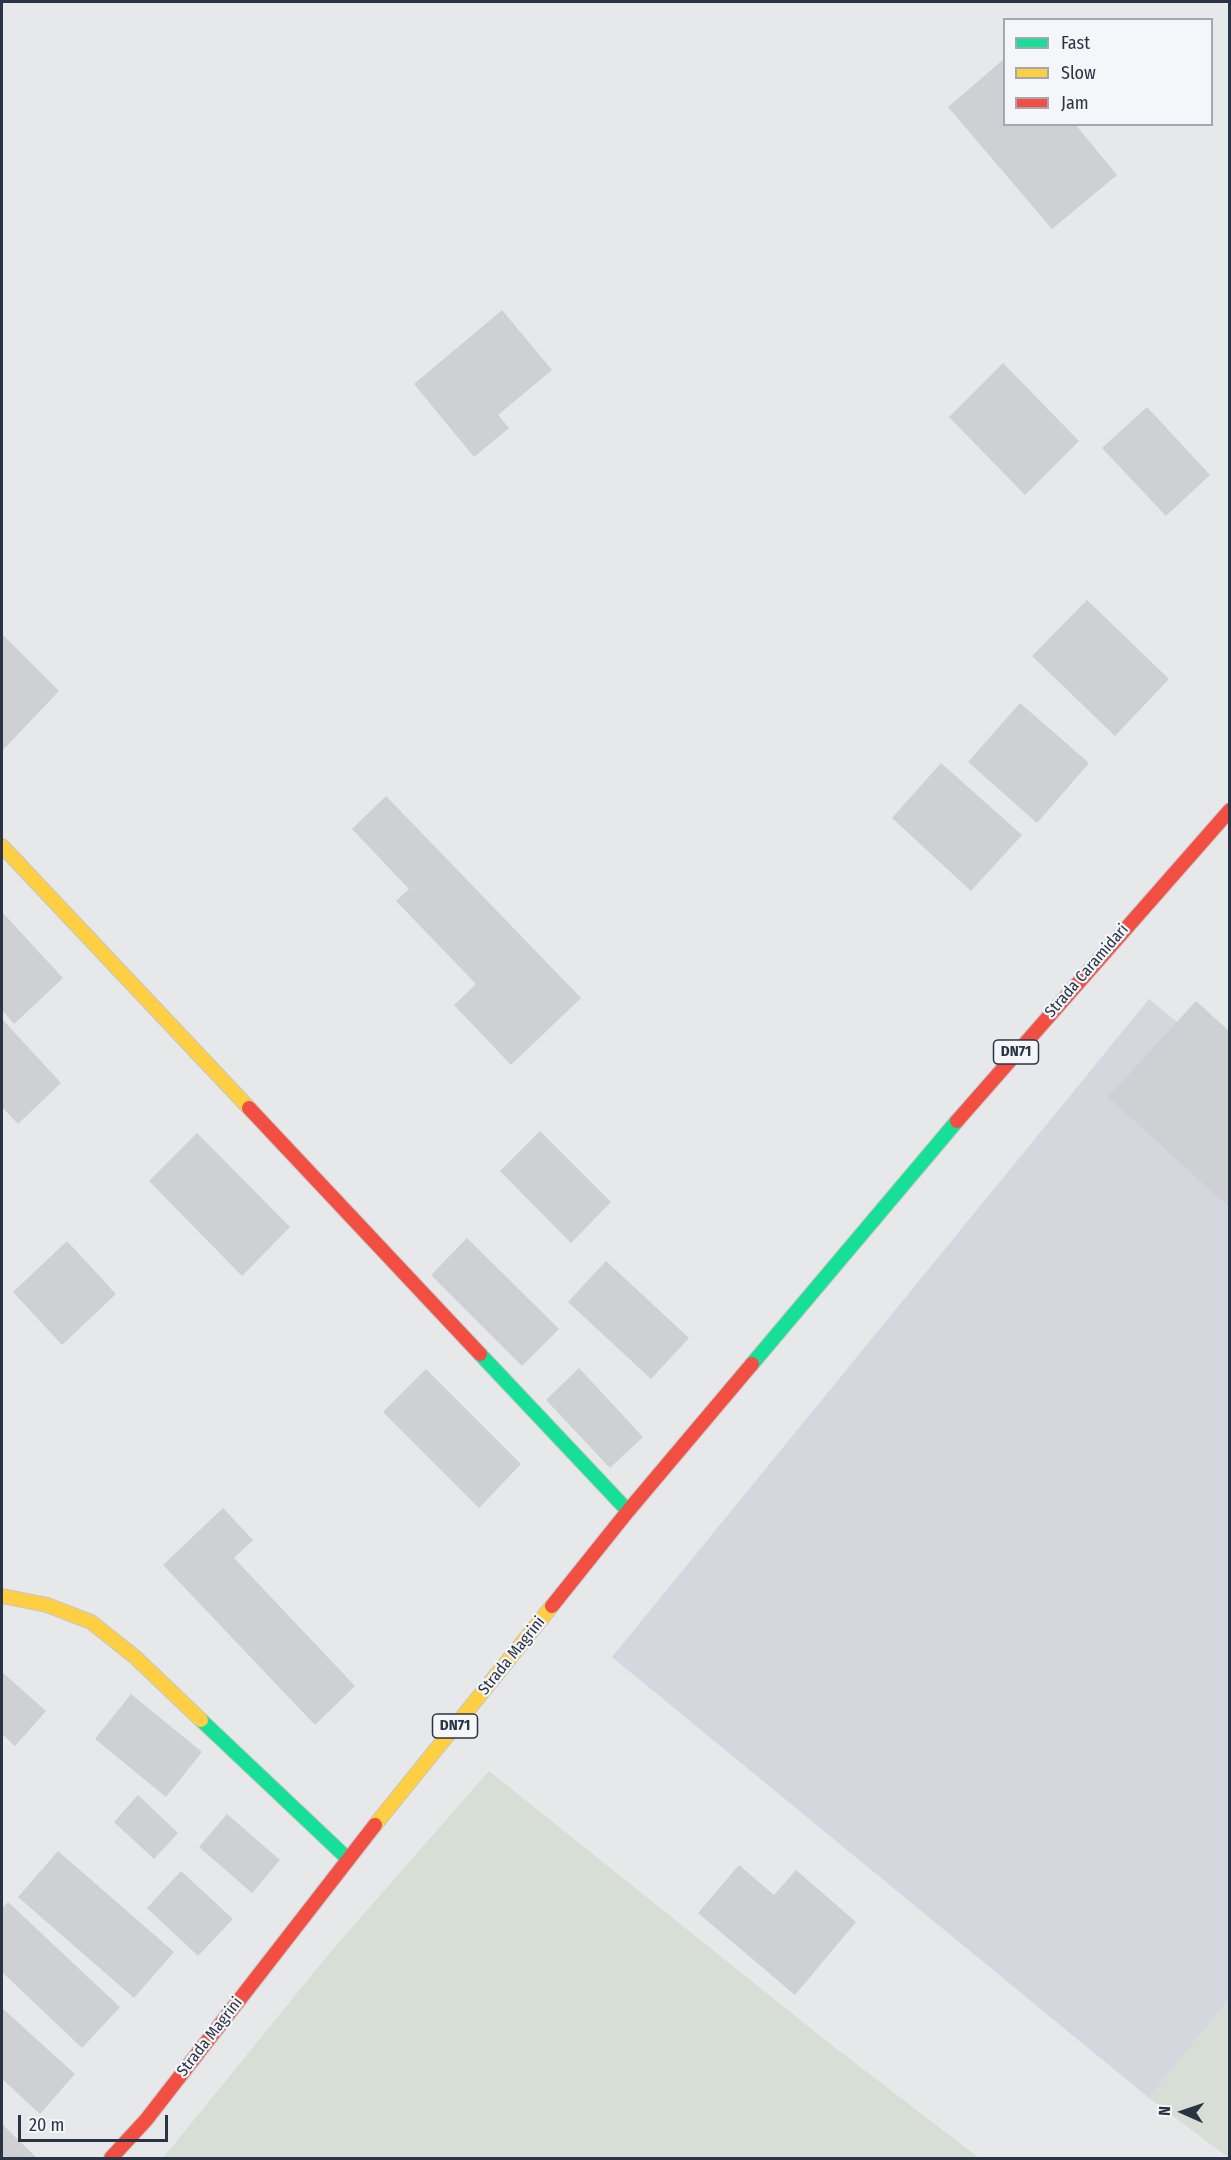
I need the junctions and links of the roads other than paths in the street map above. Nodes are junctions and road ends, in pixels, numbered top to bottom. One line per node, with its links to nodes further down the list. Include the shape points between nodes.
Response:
1 (1230, 810): 3 (main road, Strada Caramidari / DN71)
2 (2, 846): 4 (main road)
3 (807, 1298): 4 (main road, Strada Magrini / DN71)
4 (628, 1511): 6 (main road, Strada Magrini / DN71)
5 (2, 1596): 6 (main road, via 47,1605 91,1622 135,1657)
6 (348, 1859): 7 (main road, Strada Magrini / DN71, via 146,2120)
7 (111, 2158)

